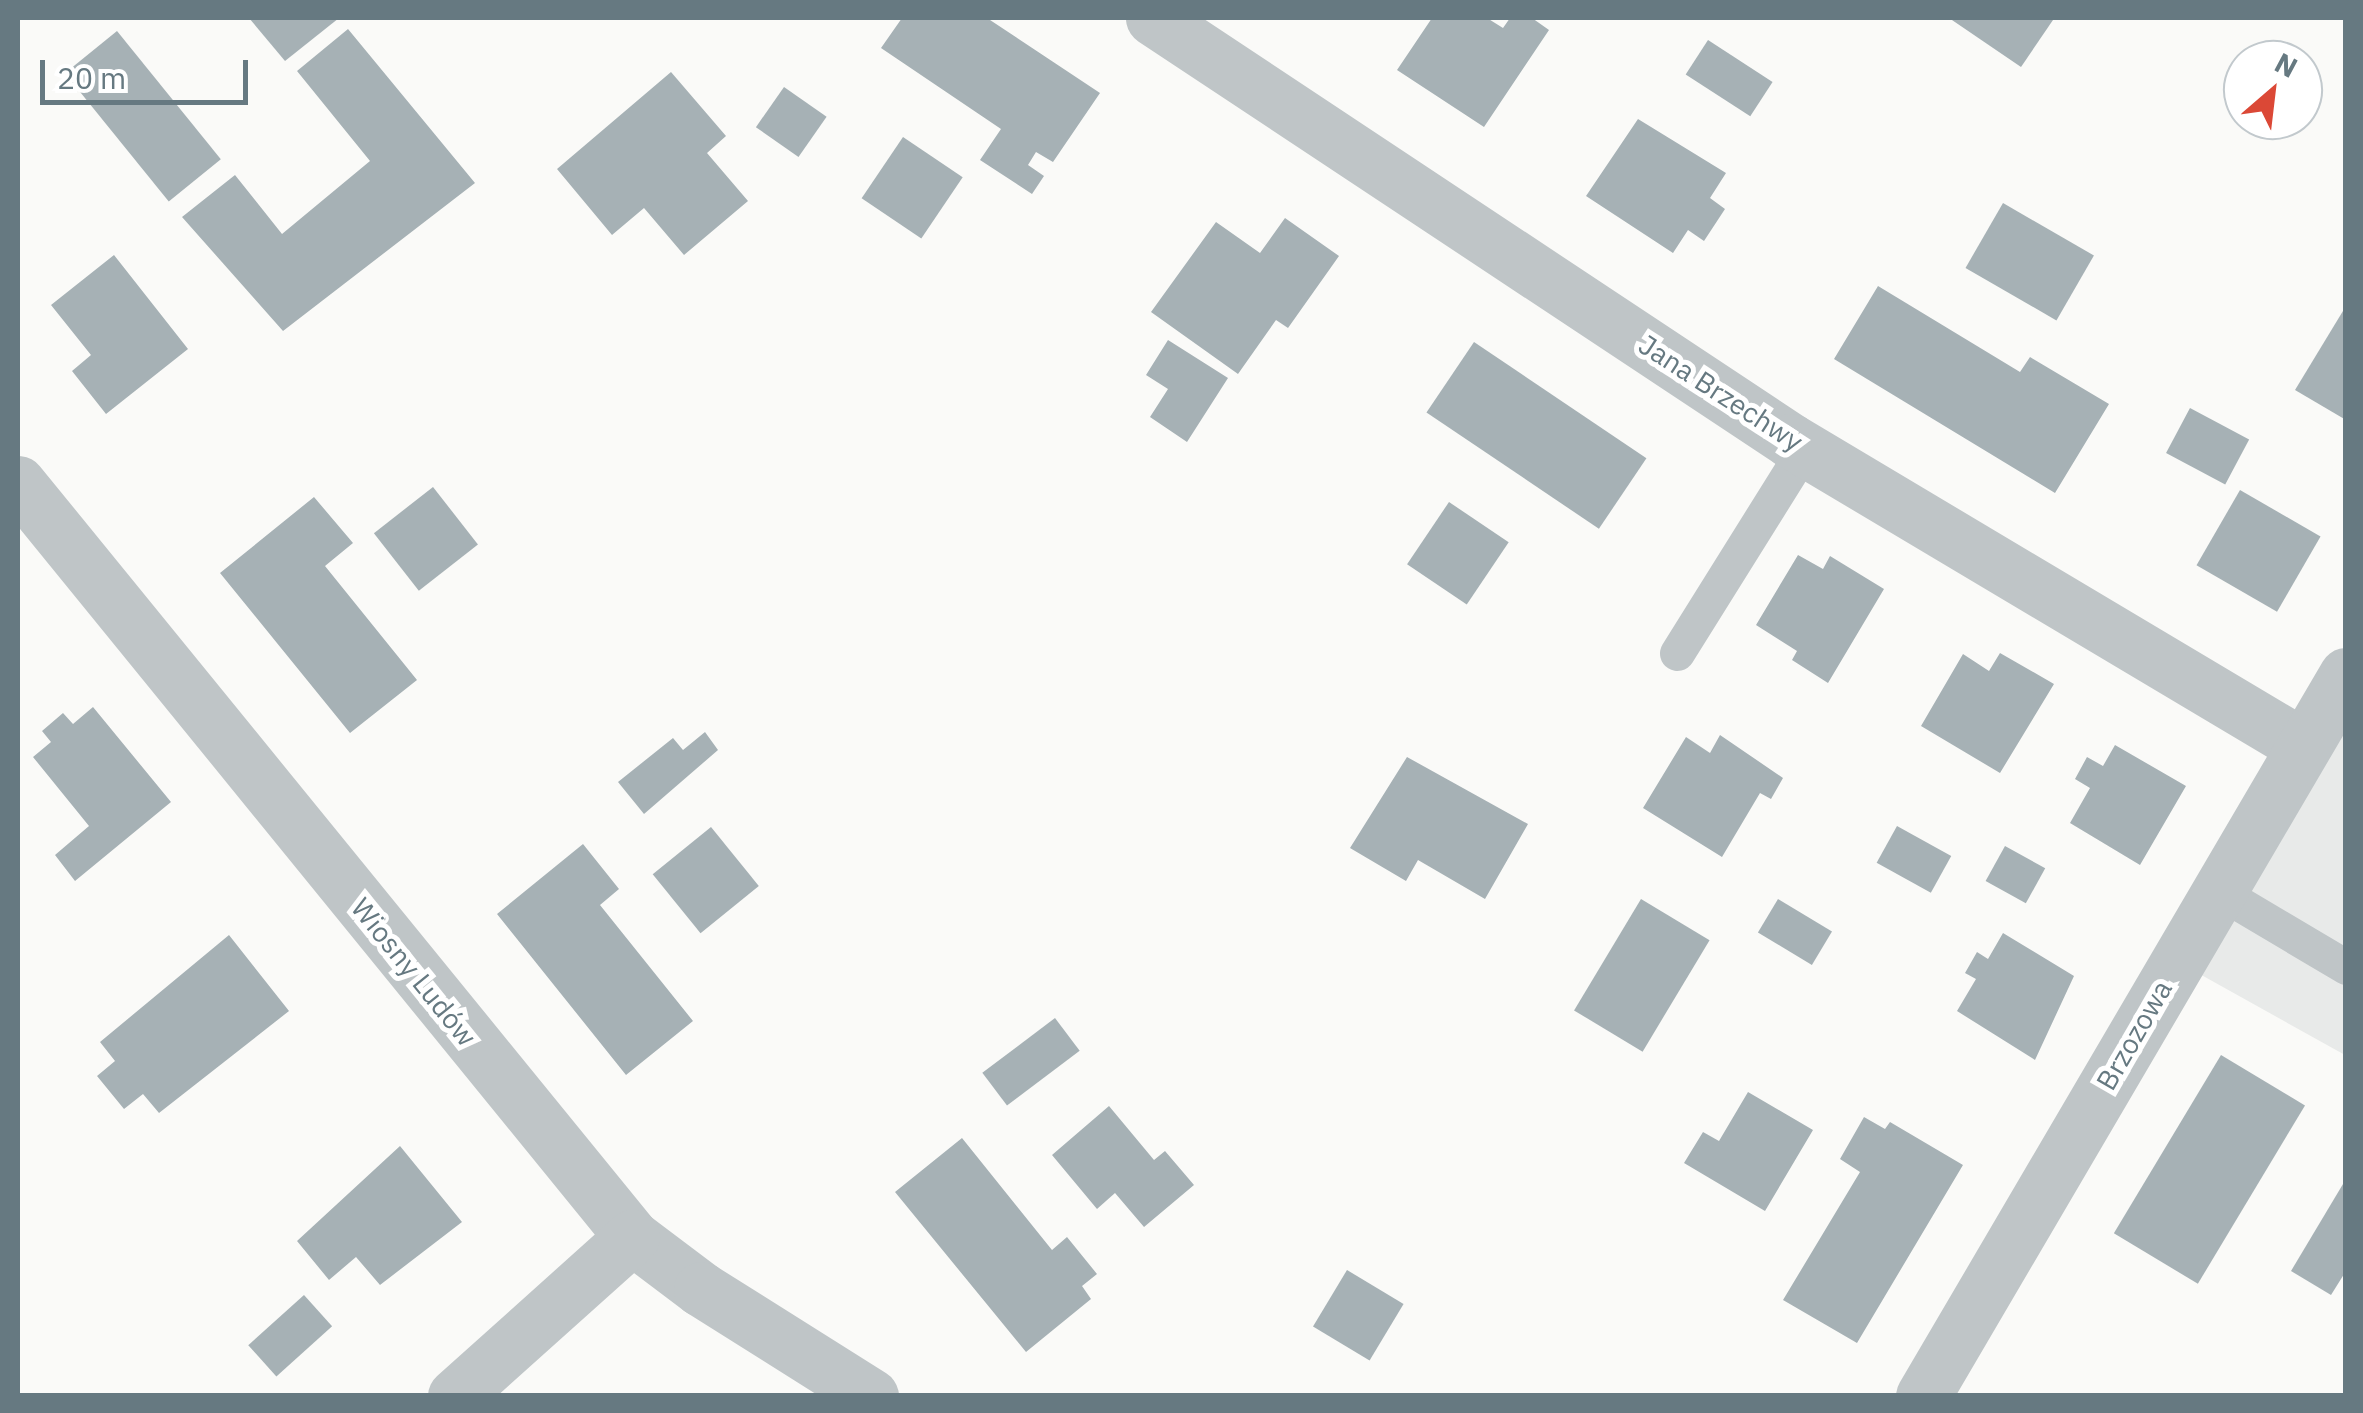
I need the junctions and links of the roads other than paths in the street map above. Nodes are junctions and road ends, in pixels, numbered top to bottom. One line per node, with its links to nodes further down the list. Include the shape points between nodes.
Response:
1 (1153, 18): 2 (street, Jana Brzechwy)
2 (1804, 448): 4 (lane); 6 (street, Jana Brzechwy)
3 (18, 483): 9 (street, Wiosny Ludów)
4 (1677, 653)
5 (2346, 675): 6 (street, Brzozowa)
6 (2304, 746): 7 (street, Brzozowa)
7 (2218, 891): 8 (lane); 12 (street, Brzozowa)
8 (2346, 967)
9 (632, 1237): 10 (street); 11 (street, Wiosny Ludów, via 701,1289)
10 (455, 1396)
11 (871, 1396)
12 (1922, 1396)

